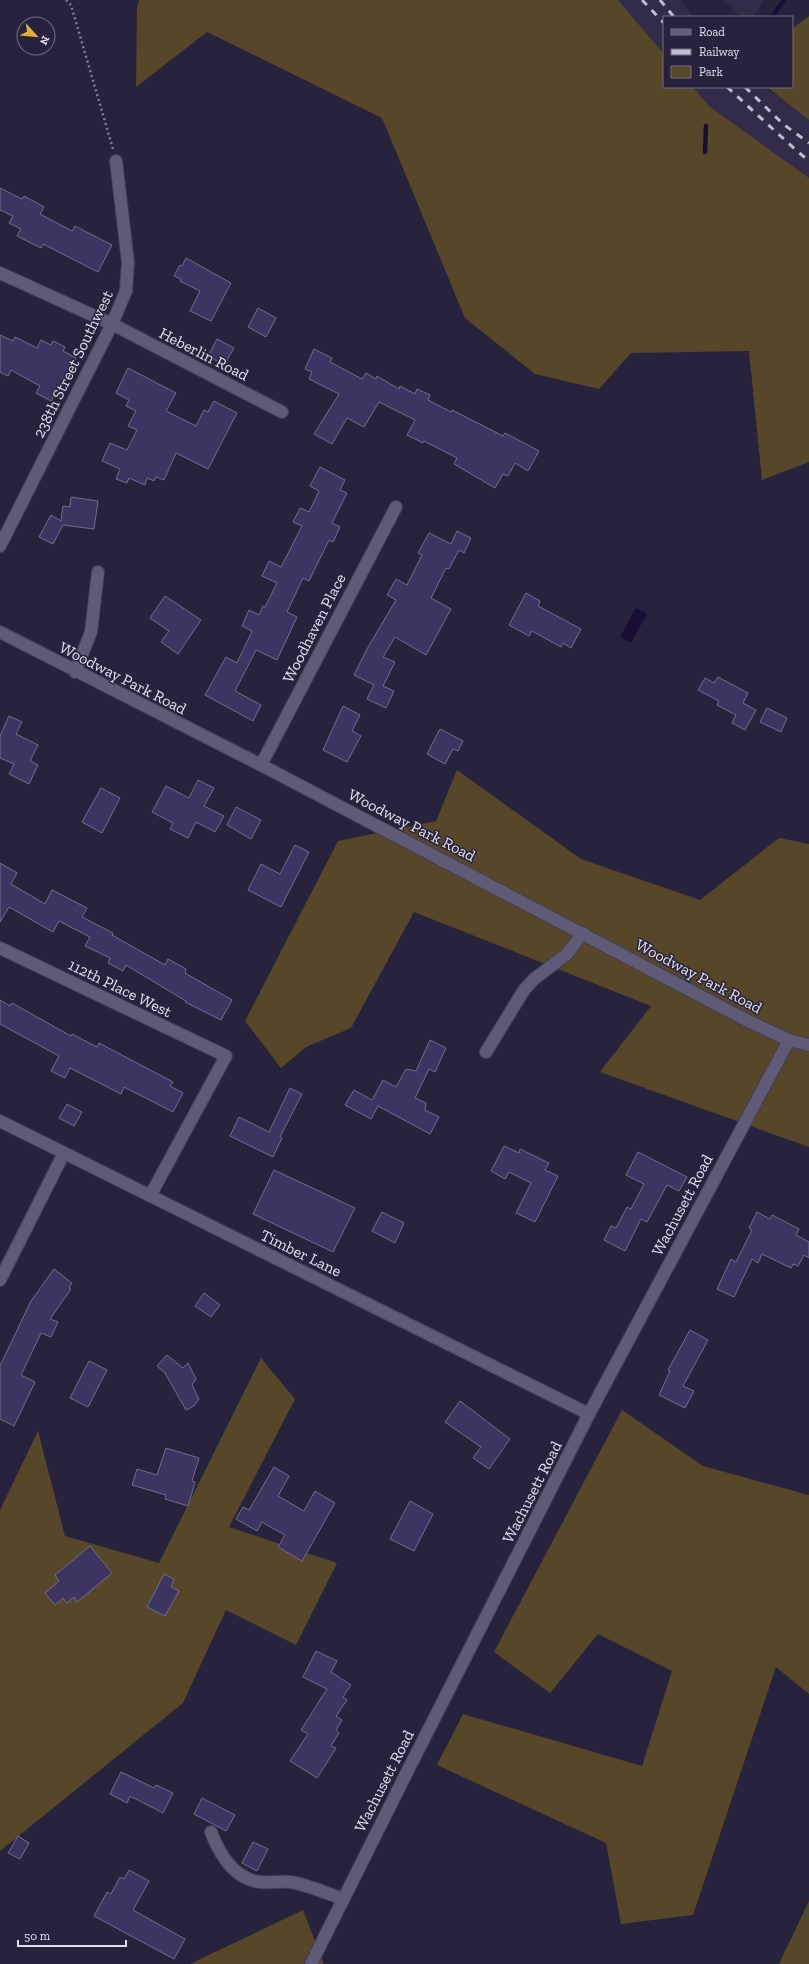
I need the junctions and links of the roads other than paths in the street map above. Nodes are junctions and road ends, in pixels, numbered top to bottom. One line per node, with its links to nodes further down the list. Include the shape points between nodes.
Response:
1 (116, 161): 3 (street, 238th Street Southwest, via 128,262 126,291)
2 (0, 274): 3 (street, Heberlin Road)
3 (112, 324): 4 (street, Heberlin Road); 6 (street, 238th Street Southwest)
4 (282, 412)
5 (396, 507): 10 (street, Woodhaven Place)
6 (0, 546)
7 (98, 572): 9 (street, via 91,632)
8 (0, 632): 9 (street, Woodway Park Road)
9 (75, 672): 10 (street, Woodway Park Road)
10 (261, 765): 11 (street, Woodway Park Road)
11 (583, 934): 13 (street, Woodway Park Road); 15 (street, via 567,954 524,990)
12 (0, 948): 18 (street, 112th Place West, via 226,1056)
13 (789, 1040): 14 (street, Woodway Park Road); 20 (street, Wachusett Road)
14 (809, 1045)
15 (486, 1052)
16 (0, 1121): 17 (street, Timber Lane)
17 (64, 1153): 18 (street, Timber Lane); 19 (street)
18 (150, 1196): 20 (street, Timber Lane)
19 (1, 1276)
20 (589, 1414): 22 (street, Wachusett Road)
21 (211, 1832): 22 (street, via 222,1856 234,1869 250,1879 258,1882 300,1884)
22 (343, 1899): 23 (street, Wachusett Road)
23 (311, 1964)

